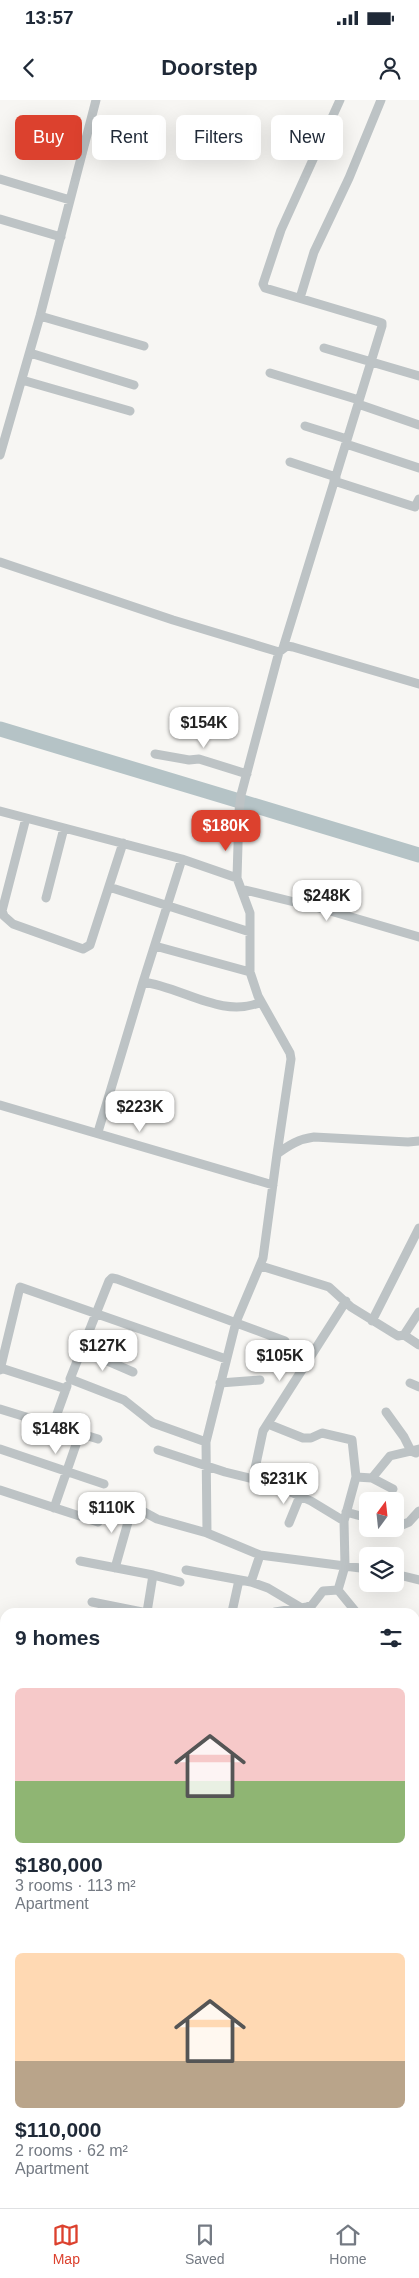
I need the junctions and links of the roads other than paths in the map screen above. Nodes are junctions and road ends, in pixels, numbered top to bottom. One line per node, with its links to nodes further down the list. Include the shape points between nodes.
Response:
1 (96, 100): 5 (street)
2 (340, 100): 8 (street, via 281,230 264,279 265,288)
3 (382, 100): 8 (street, via 314,252)
4 (0, 179): 5 (street)
5 (70, 200): 7 (street)
6 (0, 219): 7 (street)
7 (61, 237): 9 (street)
8 (300, 298): 13 (street, via 382,323)
9 (40, 316): 10 (street); 12 (street)
10 (144, 346)
11 (324, 348): 13 (street)
12 (30, 353): 16 (street); 17 (street)
13 (371, 362): 15 (street); 18 (street)
14 (270, 373): 18 (street)
15 (419, 376)
16 (22, 380): 19 (street); 23 (street)
17 (134, 385)
18 (359, 402): 20 (street); 22 (street)
19 (130, 411)
20 (419, 425)
21 (305, 426): 22 (street)
22 (347, 441): 25 (street); 26 (street)
23 (0, 455)
24 (290, 462): 26 (street)
25 (419, 468)
26 (335, 479): 27 (street, via 416,507); 29 (street)
27 (419, 499)
28 (0, 562): 29 (street, via 164,617)
29 (281, 650): 30 (street, via 293,647); 32 (street)
30 (419, 684)
31 (155, 754): 32 (street, via 199,759)
32 (248, 774): 38 (street, via 239,811)
33 (0, 811): 34 (street)
34 (26, 818): 35 (street); 39 (street, via 2,911 8,921 87,948)
35 (64, 828): 36 (street); 41 (street)
36 (123, 843): 37 (street); 39 (street)
37 (182, 859): 38 (street); 42 (street)
38 (237, 878): 40 (street)
39 (109, 887): 42 (street)
40 (240, 889): 43 (street, via 249,907); 44 (street, via 321,908)
41 (46, 898)
42 (168, 906): 43 (street); 45 (street)
43 (250, 932): 46 (street)
44 (419, 937)
45 (155, 946): 46 (street); 47 (street)
46 (250, 972): 48 (street)
47 (143, 982): 48 (street, via 232,1008 250,1007); 50 (street)
48 (261, 1002): 52 (street, via 291,1059)
49 (0, 1105): 50 (street)
50 (98, 1132): 53 (street)
51 (419, 1140): 52 (street, via 314,1137 291,1144)
52 (277, 1154): 53 (street)
53 (273, 1185): 55 (street)
54 (419, 1228): 59 (street)
55 (261, 1266): 56 (street, via 329,1287); 60 (street)
56 (346, 1301): 59 (street); 77 (street)
57 (97, 1312): 60 (street, via 109,1281 117,1278); 64 (street); 65 (street, via 20,1287); 66 (street)
58 (419, 1313): 61 (street)
59 (372, 1321): 61 (street, via 398,1336)
60 (236, 1322): 62 (street); 66 (street)
61 (404, 1335): 63 (street)
62 (285, 1341)
63 (419, 1345)
64 (82, 1350): 68 (street); 69 (street)
65 (1, 1357): 67 (street)
66 (226, 1359): 71 (street)
67 (0, 1369): 74 (street)
68 (133, 1372)
69 (70, 1379): 74 (street); 81 (street, via 124,1400 154,1422)
70 (260, 1380): 71 (street)
71 (220, 1383): 81 (street)
72 (410, 1383): 73 (street)
73 (419, 1387)
74 (66, 1389): 78 (street)
75 (0, 1409): 78 (street)
76 (386, 1412): 84 (street)
77 (268, 1424): 87 (street, via 257,1450); 88 (street, via 303,1438 322,1433 350,1438)
78 (53, 1425): 79 (street)
79 (80, 1433): 80 (street); 86 (street)
80 (98, 1439)
81 (206, 1442): 85 (street)
82 (0, 1449): 86 (street)
83 (158, 1450): 85 (street)
84 (416, 1451): 89 (street, via 390,1456)
85 (207, 1466): 87 (street); 101 (street)
86 (66, 1471): 90 (street); 94 (street)
87 (253, 1478): 93 (street)
88 (356, 1478): 89 (street); 96 (street)
89 (372, 1478): 91 (street)
90 (104, 1484)
91 (394, 1489)
92 (0, 1490): 94 (street)
93 (300, 1496): 96 (street); 99 (street)
94 (54, 1508): 98 (street)
95 (419, 1511): 100 (street)
96 (345, 1517): 97 (street); 104 (street)
97 (359, 1518)
98 (98, 1522)
99 (289, 1523)
100 (404, 1524)
101 (207, 1532): 102 (street); 105 (street, via 157,1519 133,1507)
102 (260, 1555): 104 (street); 113 (street)
103 (80, 1561): 105 (street)
104 (345, 1566): 106 (street); 114 (street)
105 (115, 1568): 108 (street)
106 (359, 1568)
107 (186, 1570): 110 (street)
108 (153, 1575): 112 (street); 118 (street)
109 (404, 1576): 111 (street)
110 (239, 1580): 113 (street); 119 (street)
111 (419, 1580)
112 (180, 1582)
113 (251, 1582): 116 (street)
114 (338, 1590): 116 (street, via 323,1591 312,1605); 121 (street)
115 (92, 1602): 117 (street)
116 (300, 1607): 120 (street)
117 (122, 1608)
118 (148, 1608)
119 (233, 1608)
120 (295, 1608)
121 (353, 1608)

